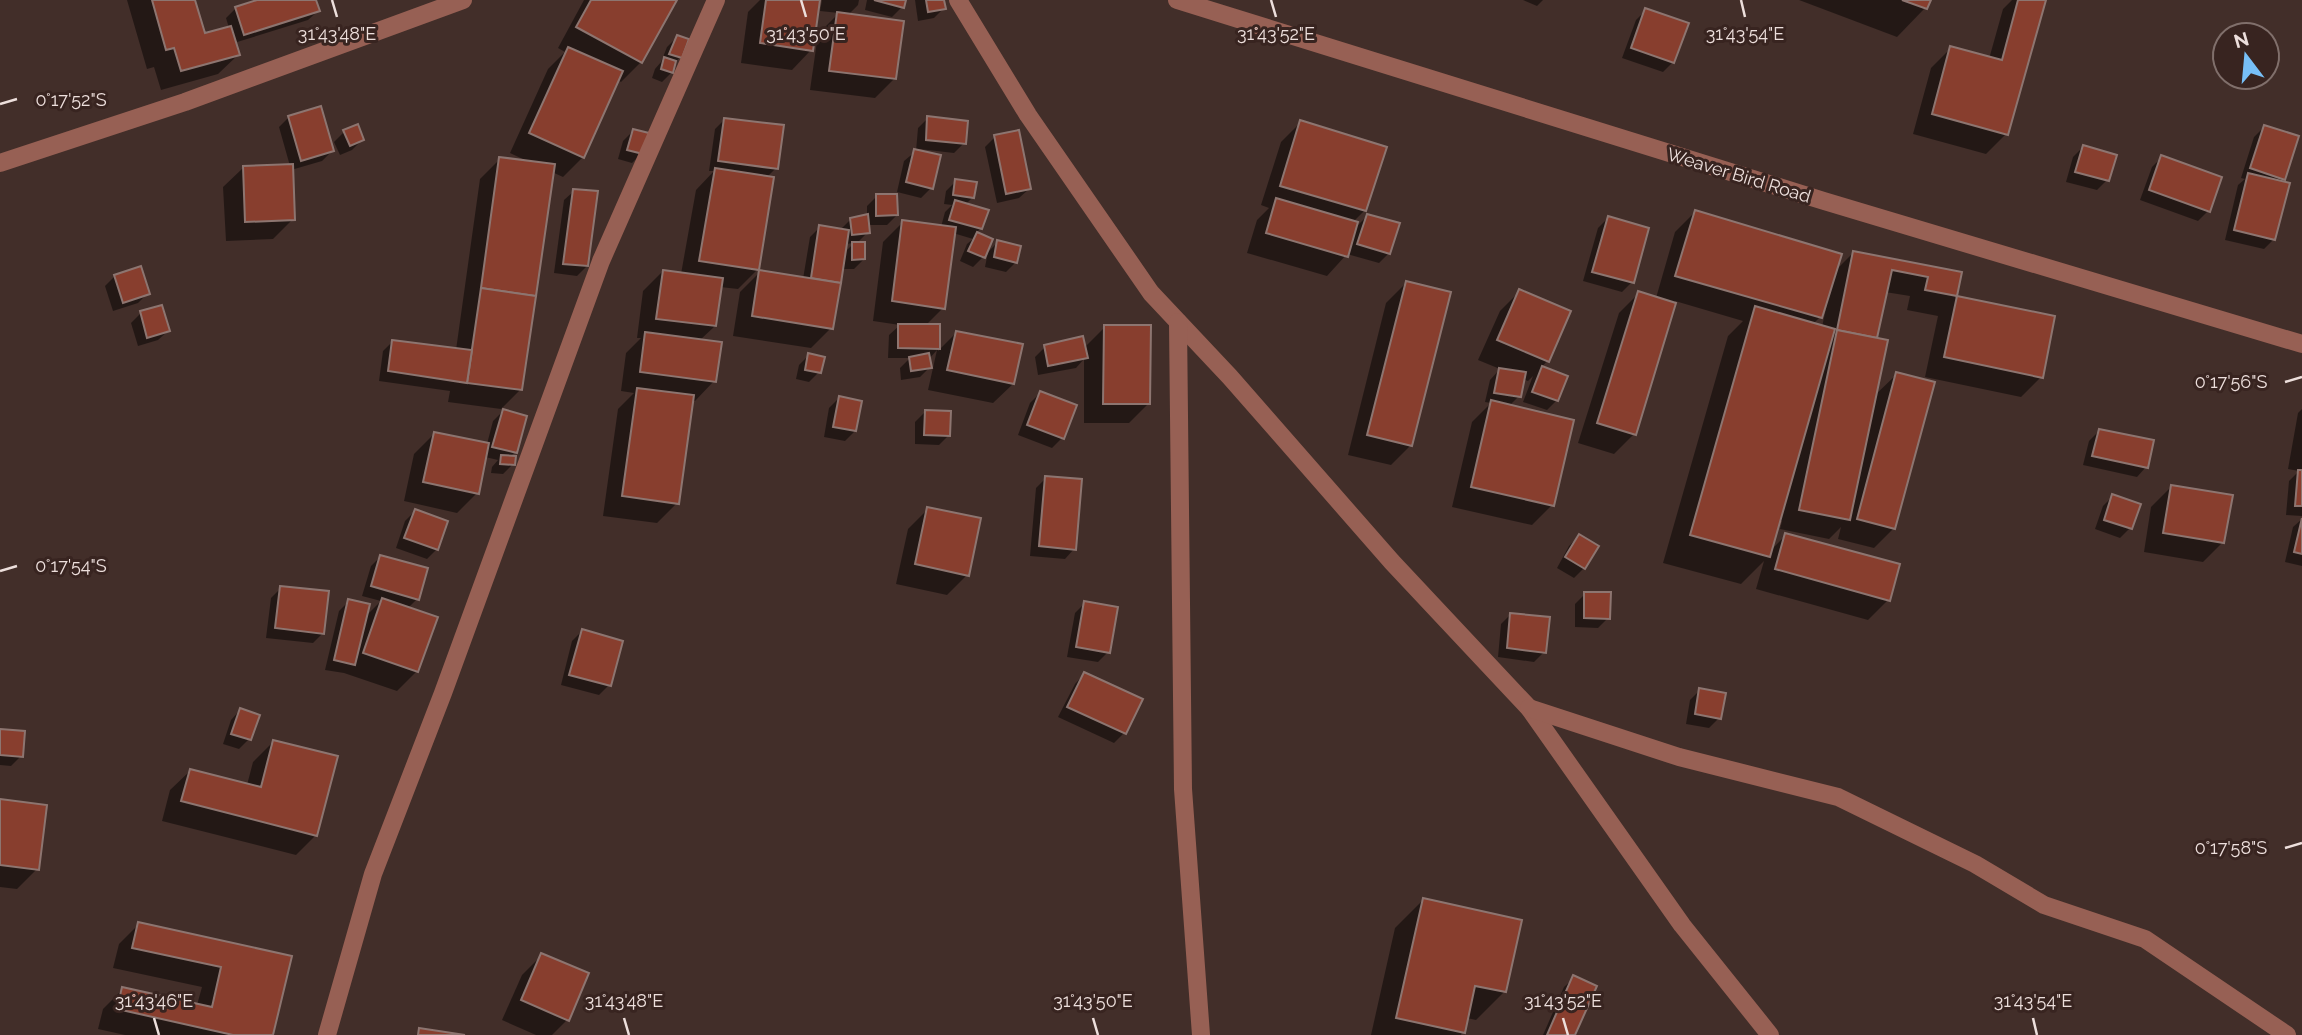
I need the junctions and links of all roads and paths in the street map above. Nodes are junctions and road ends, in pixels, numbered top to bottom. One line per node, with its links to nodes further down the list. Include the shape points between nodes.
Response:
1 (463, 0): 5 (street, via 185,102)
2 (716, 0): 9 (street, via 601,261 373,874)
3 (958, 0): 6 (street, via 1036,126 1150,293)
4 (1177, 0): 7 (street, Weaver Bird Road)
5 (0, 163)
6 (1178, 322): 8 (street); 10 (street, via 1183,789)
7 (2302, 344)
8 (1529, 708): 11 (street, via 1682,925); 12 (street, via 1679,757 1838,797 1975,864 2043,905 2145,939)
9 (327, 1035)
10 (1201, 1035)
11 (1770, 1035)
12 (2287, 1035)

